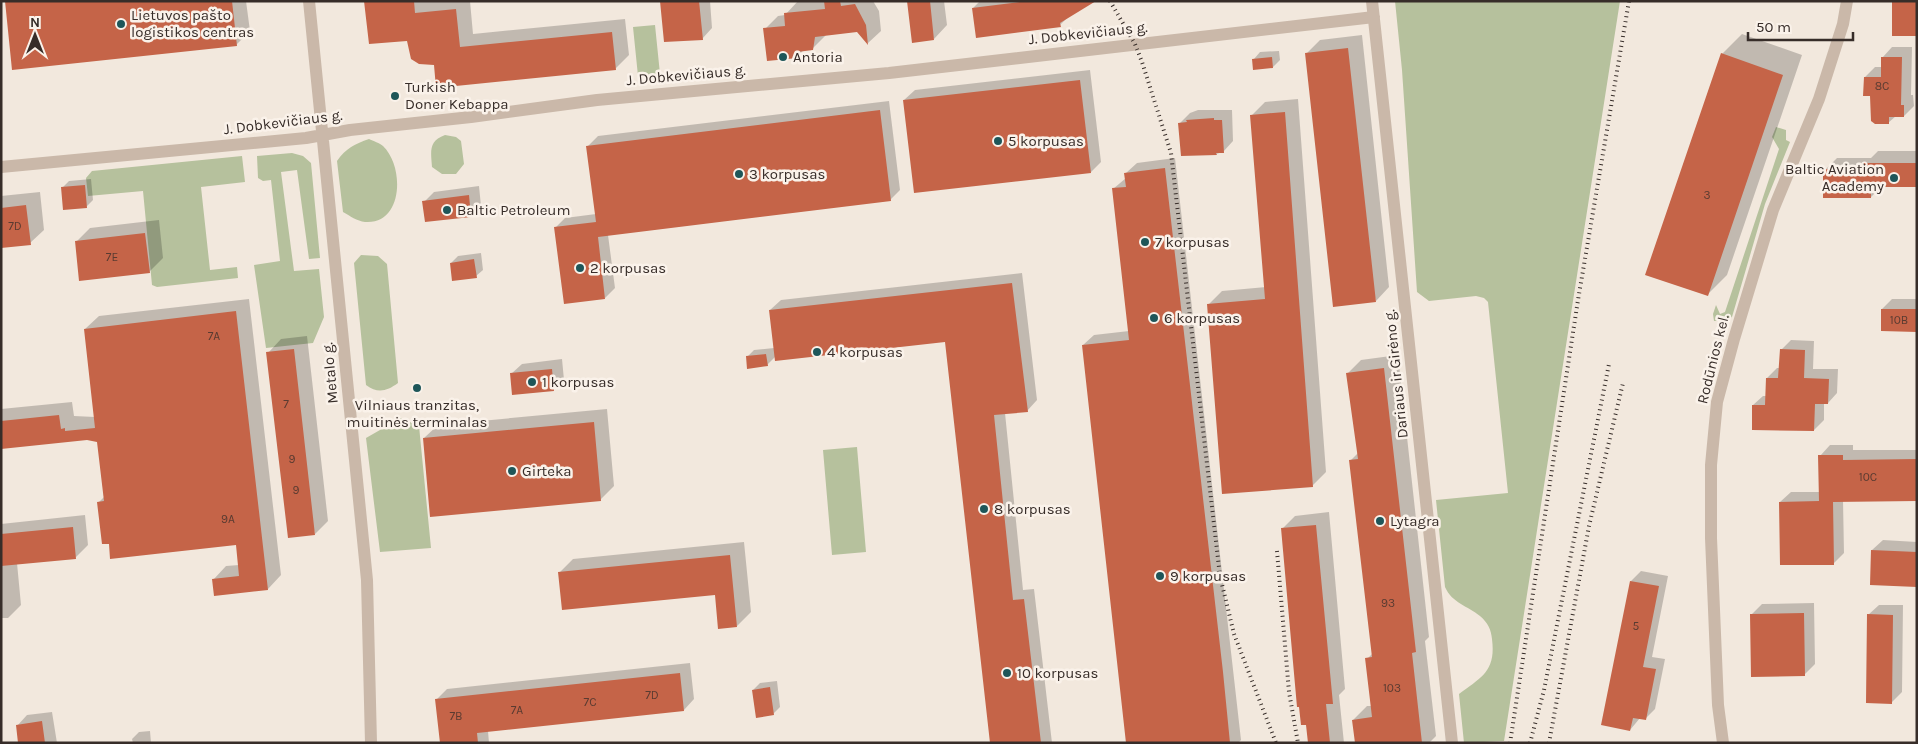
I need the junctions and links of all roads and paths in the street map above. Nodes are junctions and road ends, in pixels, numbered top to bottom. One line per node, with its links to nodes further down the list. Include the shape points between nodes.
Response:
1 (309, 1): 5 (street, Metalo g.)
2 (1372, 1): 4 (street, Dariaus ir Girėno g.)
3 (1847, 1): 9 (street, Rodūnios kel., via 1819,99 1773,210 1717,402 1711,465 1711,538 1718,705)
4 (1374, 17): 5 (street, J. Dobkevičiaus g., via 933,68 597,100); 8 (street, Dariaus ir Girėno g.)
5 (322, 135): 6 (street, J. Dobkevičiaus g.); 7 (street, Metalo g., via 367,580)
6 (1, 167)
7 (371, 743)
8 (1452, 743)
9 (1723, 743)

